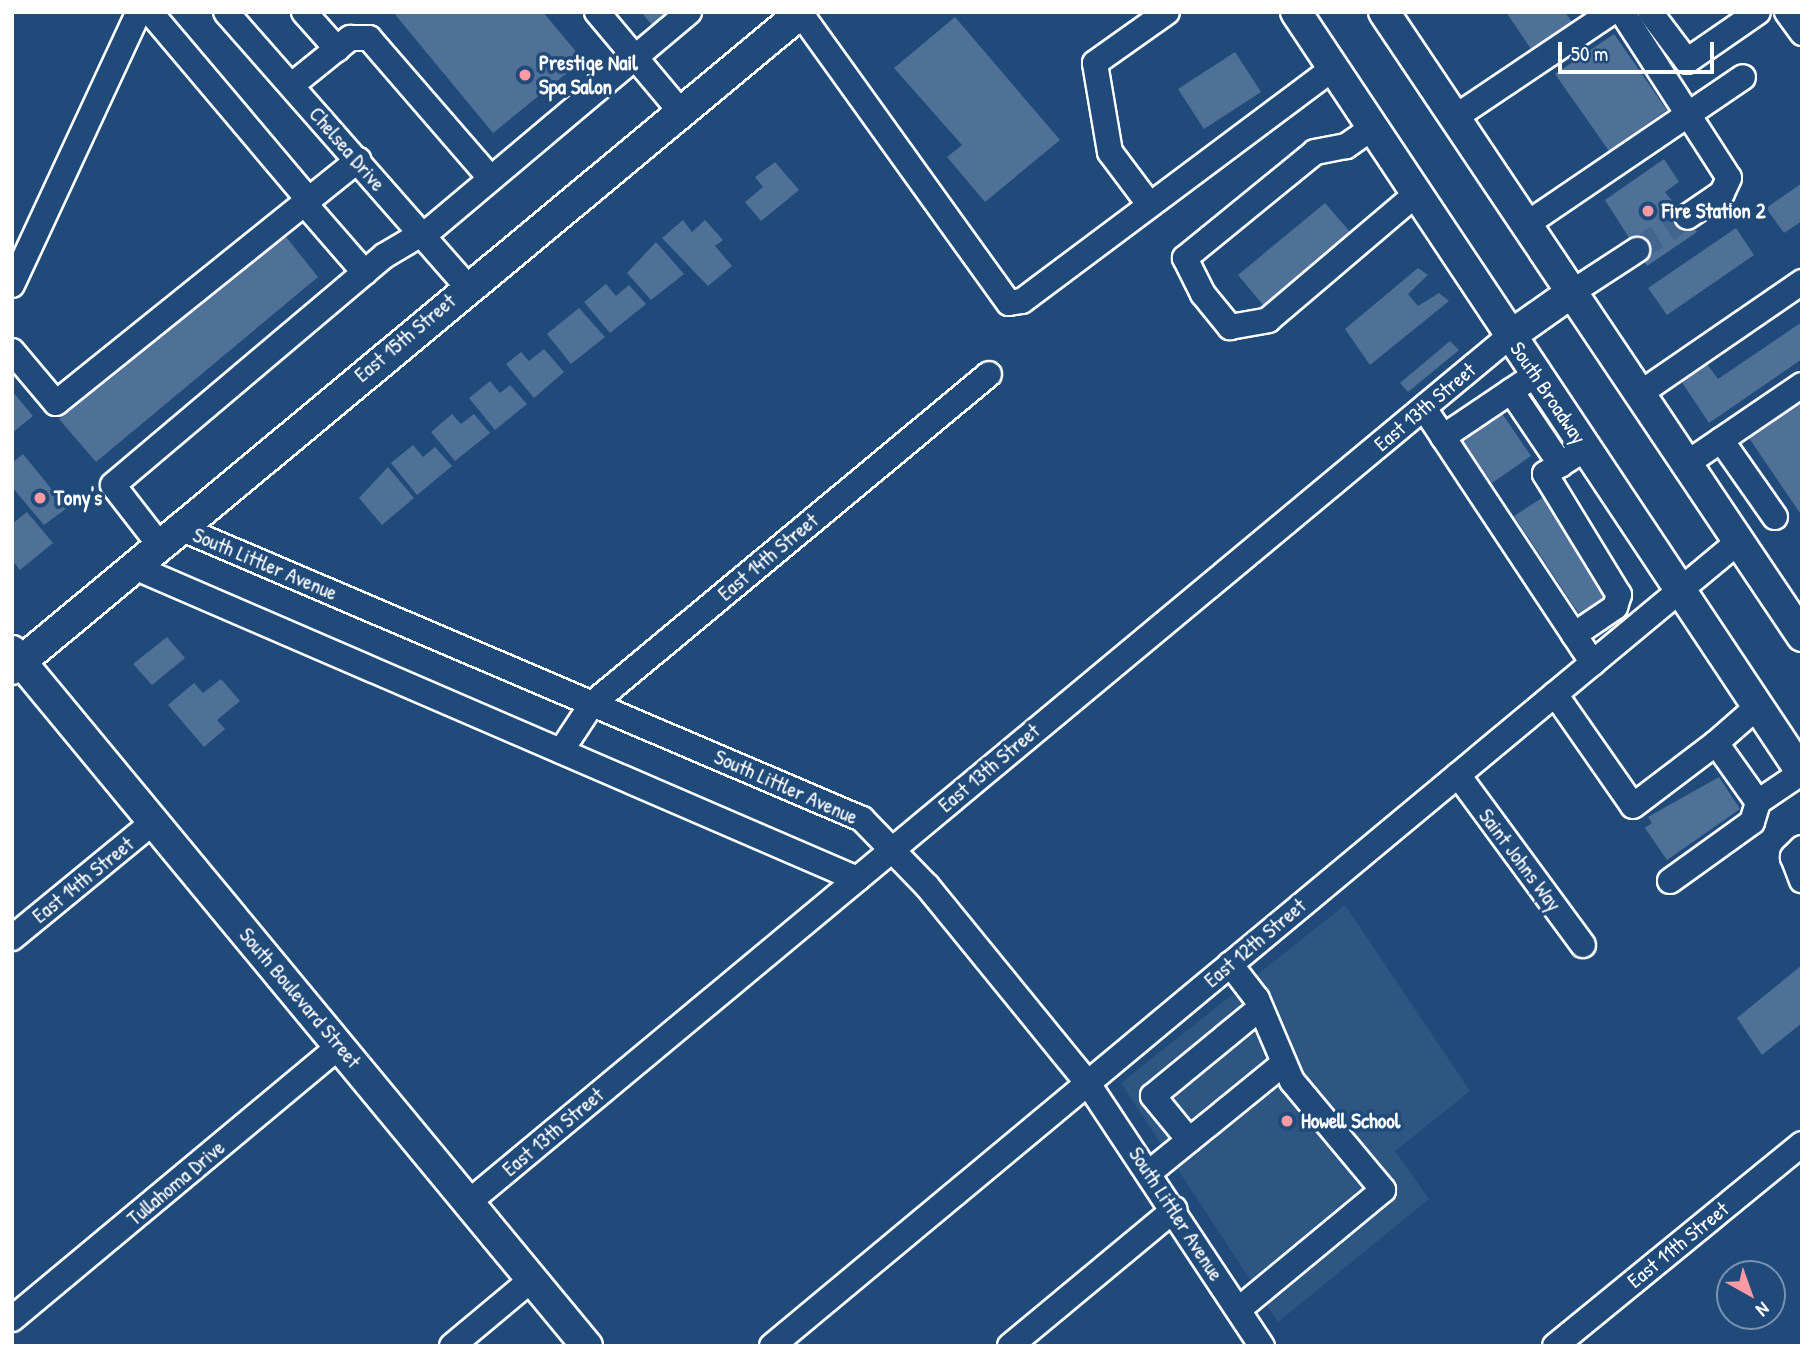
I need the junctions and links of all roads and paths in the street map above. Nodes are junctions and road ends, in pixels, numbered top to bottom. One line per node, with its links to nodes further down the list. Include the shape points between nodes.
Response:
1 (139, 12): 37 (street)
2 (150, 12): 29 (street)
3 (226, 12): 21 (street, Chelsea Drive)
4 (304, 12): 17 (street)
5 (597, 12): 18 (street)
6 (689, 12): 18 (street)
7 (1167, 12): 30 (street, via 1096,63 1110,152)
8 (1296, 12): 19 (main road, South Broadway)
9 (1384, 12): 24 (main road)
10 (1612, 12): 24 (street)
11 (1622, 12): 23 (street)
12 (1650, 12): 13 (street, via 1687,61)
13 (1758, 12)
14 (1787, 12): 16 (street)
15 (802, 13): 22 (main road, East 15th Street); 30 (street, via 1009,303 1022,301)
16 (1802, 33)
17 (337, 49): 21 (street); 27 (street, via 350,38 369,38)
18 (636, 57): 22 (street); 27 (street)
19 (1333, 68): 25 (main road, South Broadway); 30 (street)
20 (1743, 77): 23 (street)
21 (292, 85): 26 (street, Chelsea Drive)
22 (681, 112): 38 (main road, East 15th Street)
23 (1687, 115): 31 (street, via 1729,178 1722,193); 32 (street)
24 (1454, 118): 32 (main road)
25 (1372, 128): 28 (main road, South Broadway); 28 (street, via 1346,146 1315,152 1185,258 1210,305 1230,327 1268,320)
26 (358, 160): 29 (street); 33 (street, Chelsea Drive)
27 (491, 179): 33 (street)
28 (1416, 194): 40 (main road, South Broadway)
29 (307, 202): 35 (street); 41 (street, via 277,219 56,403)
30 (1149, 204)
31 (1687, 217)
32 (1527, 224): 39 (main road)
33 (422, 235): 35 (street); 38 (street, Chelsea Drive)
34 (1637, 250): 39 (street)
35 (365, 273): 52 (street, via 113,485)
36 (1802, 282): 45 (street)
37 (12, 285)
38 (467, 286): 52 (main road, East 15th Street)
39 (1571, 293): 40 (main road); 45 (main road)
40 (1510, 336): 43 (main road, South Broadway); 46 (street, East 13th Street)
41 (12, 351)
42 (989, 374): 61 (street, East 14th Street)
43 (1523, 383): 47 (street); 50 (main road, South Broadway)
44 (1802, 385): 48 (street)
45 (1639, 394): 49 (main road)
46 (1424, 408): 47 (street); 69 (street, East 13th Street)
47 (1443, 437): 56 (street)
48 (1721, 440): 49 (street); 51 (street)
49 (1686, 464): 53 (main road)
50 (1567, 467): 55 (main road, South Broadway); 56 (street, via 1619,595 1615,607)
51 (1775, 517)
52 (168, 535): 54 (main road, East 15th Street); 61 (street, South Littler Avenue)
53 (1738, 542): 55 (street, East 12th Street); 57 (main road)
54 (132, 566): 58 (main road, East 15th Street); 64 (street)
55 (1679, 591): 59 (street, East 12th Street); 62 (main road, South Broadway)
56 (1574, 635): 59 (street)
57 (1802, 636)
58 (15, 660): 68 (main road, South Boulevard Street)
59 (1593, 663): 60 (street, East 12th Street)
60 (1555, 694): 63 (street, via 1633,806); 66 (street, East 12th Street)
61 (592, 704): 64 (street, East 14th Street); 69 (street, South Littler Avenue, via 862,819)
62 (1757, 707): 63 (street); 65 (main road, South Broadway)
63 (1716, 743): 67 (street)
64 (561, 751): 71 (street)
65 (1802, 773): 67 (street)
66 (1458, 775): 75 (street, Saint Johns Way); 76 (street, East 12th Street)
67 (1758, 802): 73 (street, via 1752,822)
68 (153, 821): 74 (street, East 14th Street); 78 (main road, South Boulevard Street)
69 (892, 848): 71 (street, East 13th Street); 80 (street, South Littler Avenue)
70 (1802, 848): 72 (street, via 1793,857)
71 (857, 879): 84 (street, East 13th Street)
72 (1802, 880)
73 (1670, 881)
74 (12, 937)
75 (1583, 945)
76 (1230, 964): 77 (street); 80 (street, East 12th Street)
77 (1260, 1008): 79 (street); 81 (street, via 1153,1096)
78 (339, 1047): 84 (main road, South Boulevard Street); 88 (street, Tullahoma Drive)
79 (1283, 1064): 81 (street); 87 (street, via 1383,1190)
80 (1087, 1083): 83 (street, South Littler Avenue); 92 (street, East 12th Street)
81 (1189, 1140): 83 (street)
82 (1802, 1144): 94 (street, East 11th Street)
83 (1150, 1172): 85 (street, South Littler Avenue)
84 (469, 1202): 86 (main road, South Boulevard Street)
85 (1175, 1209): 87 (street, South Littler Avenue); 93 (street)
86 (532, 1279): 90 (street); 91 (main road, South Boulevard Street)
87 (1239, 1310): 89 (street, South Littler Avenue)
88 (12, 1319)
89 (1253, 1342)
90 (452, 1346)
91 (587, 1346)
92 (772, 1346)
93 (1010, 1346)
94 (1555, 1346)

